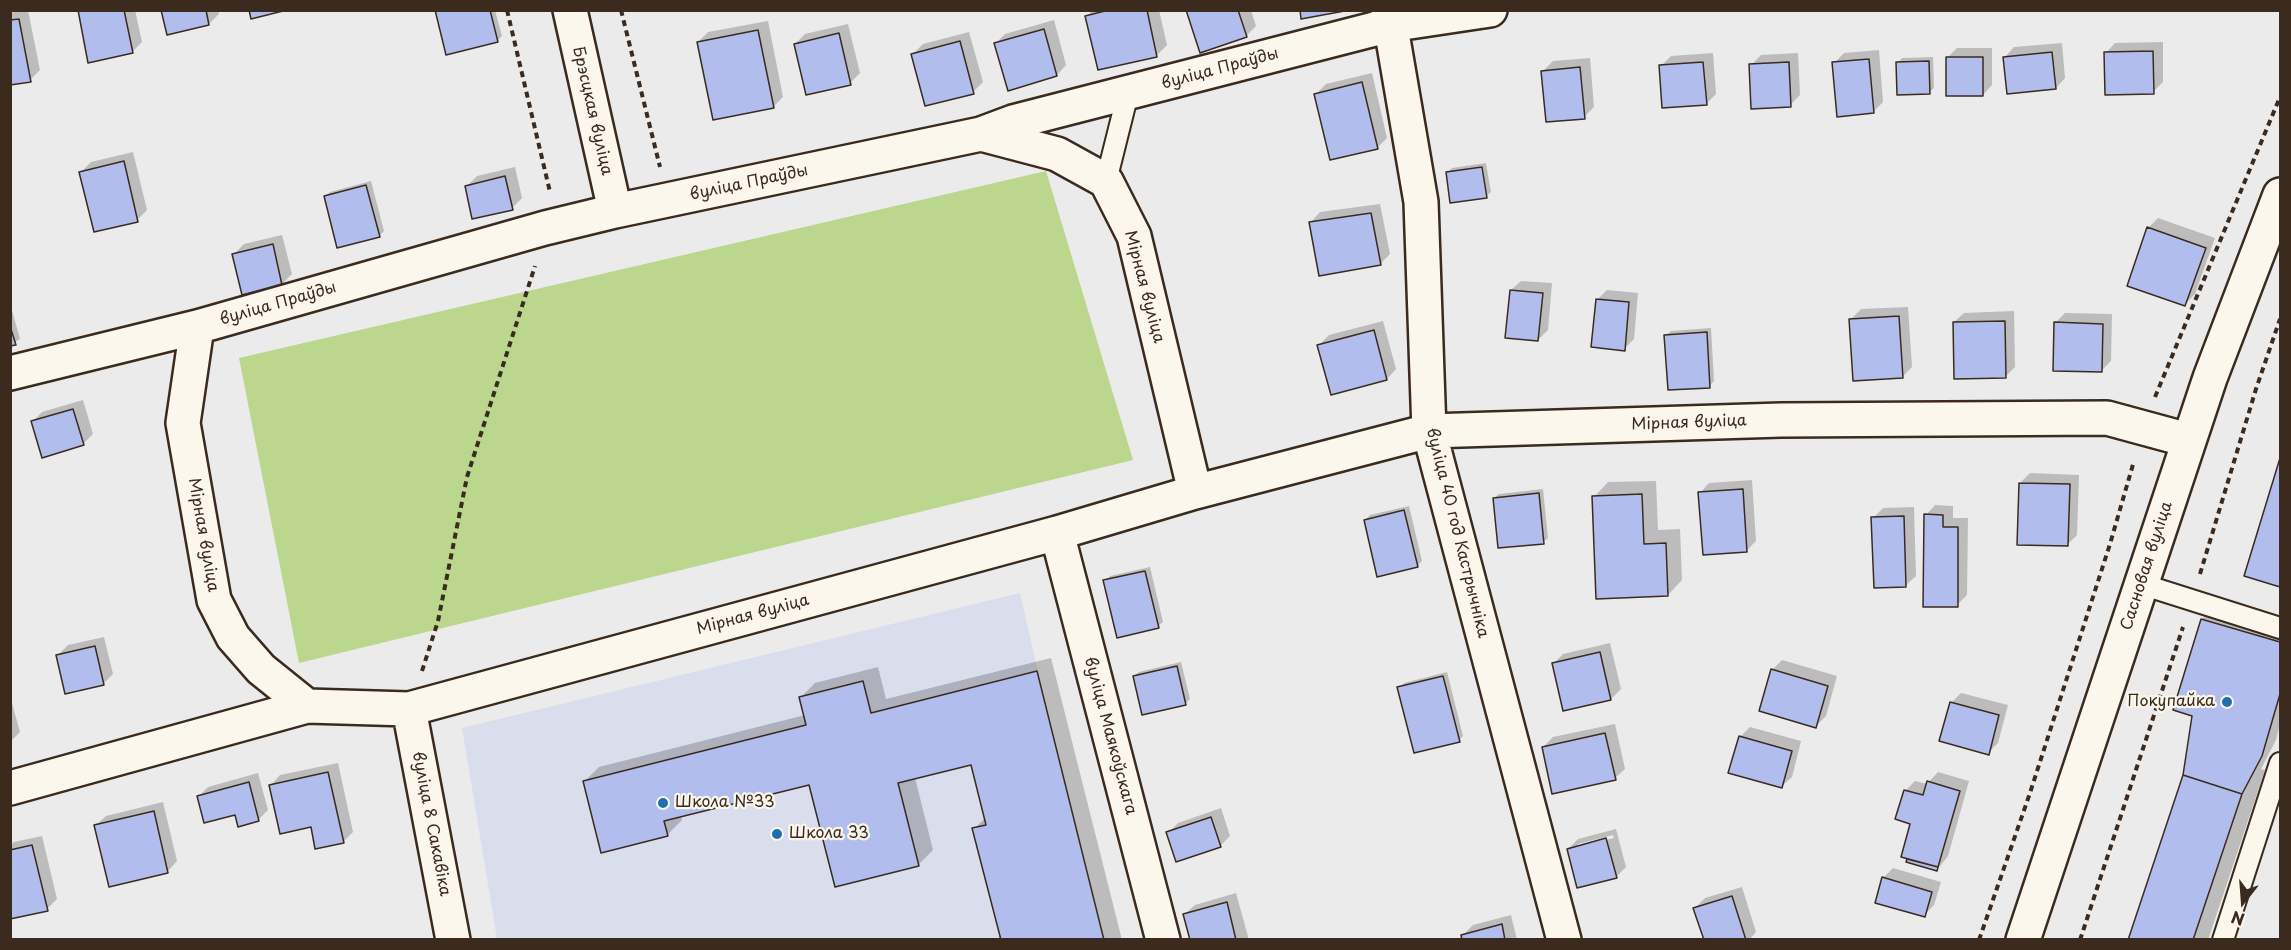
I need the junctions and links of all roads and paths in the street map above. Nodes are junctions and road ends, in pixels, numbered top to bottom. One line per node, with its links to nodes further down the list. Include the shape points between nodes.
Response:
1 (507, 10): 13 (path, via 552,200)
2 (570, 10): 12 (street, Брэсцкая вуліца)
3 (621, 10): 11 (path)
4 (1490, 10): 5 (street, вуліца Праўды)
5 (1389, 18): 6 (street, вуліца Праўды); 18 (street, вуліца 40 год Кастрычніка, via 1421,202)
6 (1128, 93): 8 (street, вуліца Праўды); 9 (lane)
7 (2280, 97): 17 (path)
8 (981, 134): 9 (street, via 1057,154); 11 (street, вуліца Праўды)
9 (1106, 181): 20 (street, Мірная вуліца, via 1134,236)
10 (2280, 195): 19 (street, Сасновая вуліца)
11 (668, 200): 12 (street, вуліца Праўды)
12 (615, 211): 13 (street, вуліца Праўды)
13 (545, 228): 15 (street, вуліца Праўды); 25 (path, via 467,477 438,621)
14 (2280, 319): 23 (path)
15 (197, 327): 16 (street, вуліца Праўды); 26 (street, Мірная вуліца, via 183,423 214,600 233,637 261,669)
16 (10, 374)
17 (2143, 428): 18 (street, Мірная вуліца, via 2108,418 1781,420); 19 (street, Мірная вуліца); 33 (path, via 2030,793)
18 (1429, 431): 20 (street, Мірная вуліца); 32 (street, вуліца 40 год Кастрычніка)
19 (2188, 440): 22 (street, Сасновая вуліца)
20 (1195, 492): 21 (street, Мірная вуліца)
21 (1057, 533): 27 (street, Мірная вуліца); 31 (street, вуліца Маякоўскага)
22 (2141, 584): 23 (lane); 34 (street, Сасновая вуліца)
23 (2192, 599): 24 (lane); 35 (path)
24 (2280, 628)
25 (420, 676)
26 (307, 706): 27 (street, Мірная вуліца); 29 (street, Мірная вуліца)
27 (409, 709): 30 (street, вуліца 8 Сакавіка)
28 (2280, 763): 36 (lane)
29 (10, 788)
30 (453, 939)
31 (1162, 939)
32 (1564, 939)
33 (1979, 939)
34 (2023, 939)
35 (2080, 939)
36 (2223, 939)

